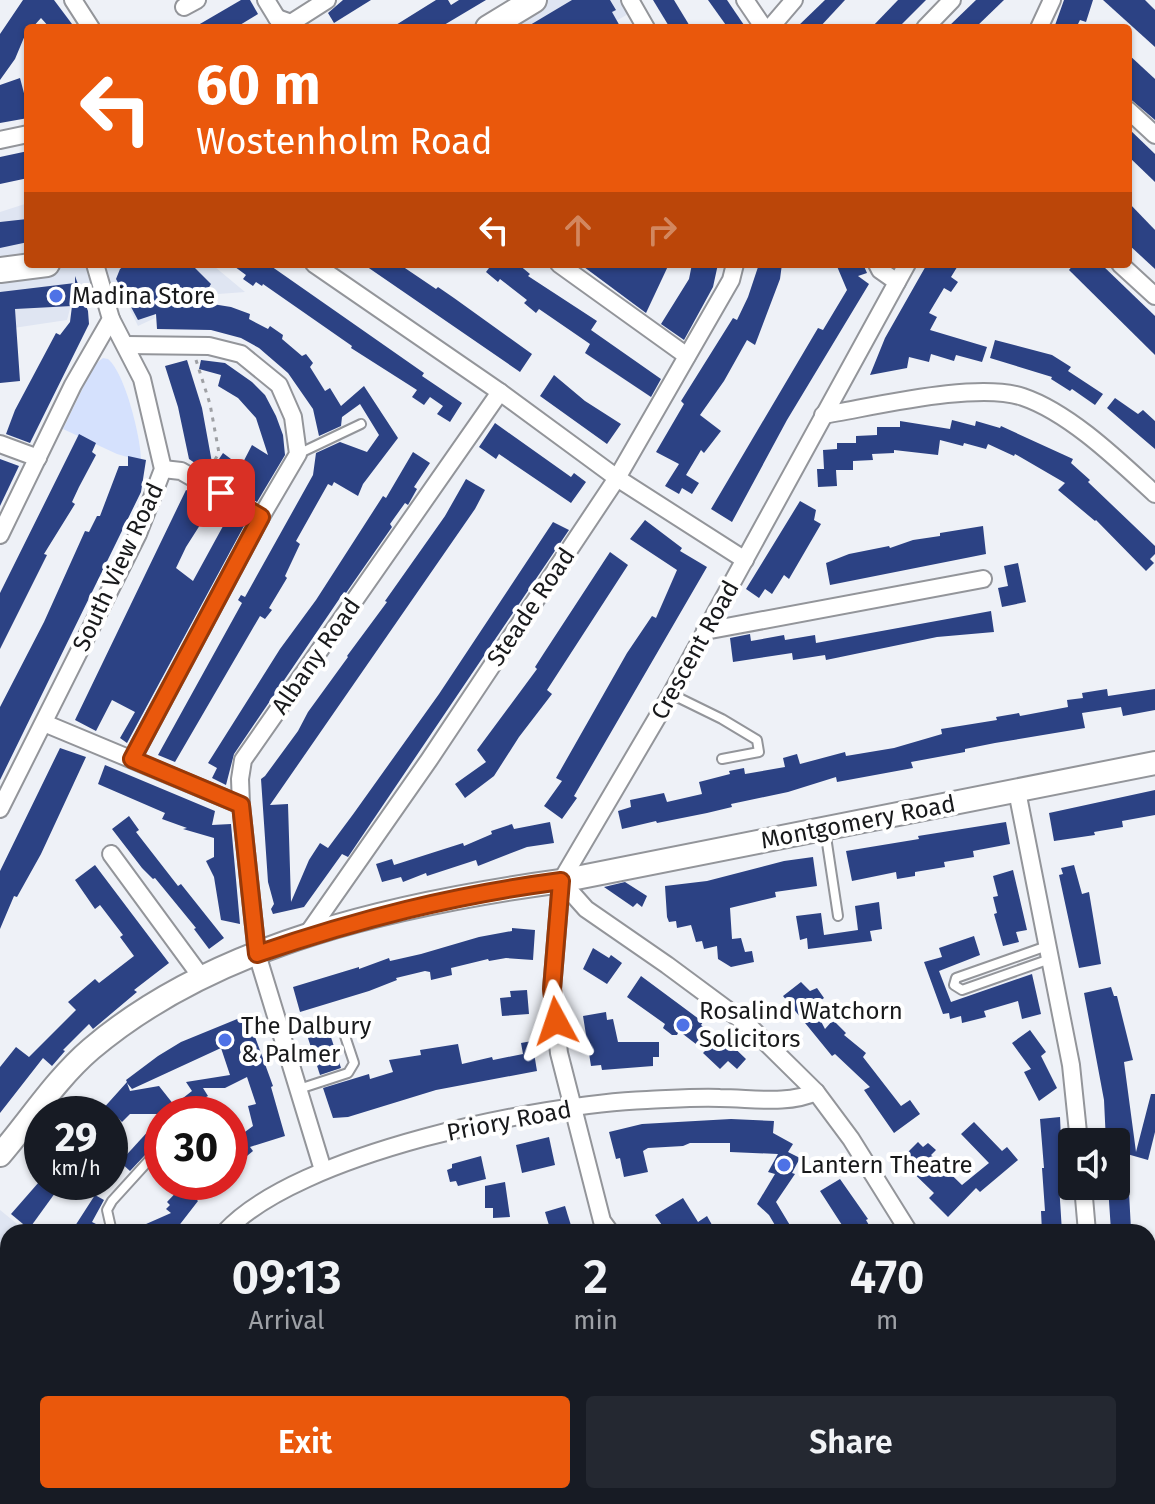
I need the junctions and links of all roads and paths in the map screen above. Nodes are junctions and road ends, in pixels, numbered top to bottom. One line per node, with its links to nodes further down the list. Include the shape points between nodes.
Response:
1 (73, 0): 11 (street)
2 (266, 0): 10 (street)
3 (327, 0): 10 (street, via 291,23)
4 (534, 0): 12 (main road)
5 (630, 0): 13 (street)
6 (745, 0): 14 (street)
7 (794, 0): 15 (street)
8 (952, 0): 16 (street)
9 (1052, 0): 17 (street)
10 (272, 23)
11 (88, 24)
12 (495, 24)
13 (644, 24)
14 (764, 24)
15 (771, 24)
16 (929, 24)
17 (1042, 24)
18 (1132, 114): 20 (street)
19 (24, 135): 21 (street)
20 (1155, 135)
21 (0, 140)
22 (24, 267): 30 (main road)
23 (96, 268): 33 (street, South View Road)
24 (320, 268): 37 (street)
25 (565, 268): 36 (street)
26 (734, 268): 36 (street, Steade Road)
27 (879, 268): 31 (street)
28 (905, 268): 31 (street, Crescent Road)
29 (1124, 268): 32 (street)
30 (0, 270)
31 (897, 282): 38 (street, Crescent Road)
32 (1155, 296)
33 (111, 319): 34 (street, South View Road); 42 (street)
34 (126, 345): 35 (street); 43 (street, South View Road, via 142,379)
35 (191, 346): 41 (street, via 241,354 279,385 293,417); 45 (path, via 219,453)
36 (687, 356): 44 (street, Steade Road)
37 (500, 392): 44 (street); 58 (street, Albany Road, via 243,760)
38 (823, 415): 46 (street, via 973,392 1022,397 1101,444); 49 (street, Crescent Road)
39 (361, 424): 41 (lane)
40 (0, 444): 42 (street)
41 (298, 454): 47 (street)
42 (38, 458): 48 (street)
43 (163, 469): 45 (street); 53 (street, South View Road, via 138,534)
44 (617, 478): 49 (street); 64 (street, Steade Road)
45 (201, 481): 47 (street)
46 (1155, 494)
47 (261, 517): 54 (street)
48 (0, 535)
49 (745, 560): 51 (street, Crescent Road)
50 (983, 579): 51 (street)
51 (705, 631): 52 (street, Crescent Road)
52 (671, 694): 55 (lane, via 757,740 759,752); 62 (street, Crescent Road)
53 (44, 723): 54 (street); 59 (street, South View Road)
54 (132, 759): 58 (street)
55 (722, 759)
56 (1155, 763): 57 (street, Montgomery Road)
57 (1017, 791): 60 (street, Montgomery Road); 65 (street)
58 (241, 805): 66 (street, Albany Road)
59 (0, 809)
60 (824, 828): 62 (street, Montgomery Road); 63 (lane)
61 (111, 854): 67 (street)
62 (561, 881): 64 (street, Montgomery Road, via 399,909); 70 (street, via 586,909 748,1025); 71 (street, via 552,989 559,1053)
63 (838, 916)
64 (306, 937): 66 (street, Montgomery Road)
65 (1050, 952): 65 (lane, via 962,990 954,985 956,978); 72 (street)
66 (257, 954): 67 (street, Montgomery Road); 69 (street, Albany Road)
67 (202, 978): 73 (street, Montgomery Road, via 134,1016 90,1050)
68 (345, 1036): 69 (lane, via 354,1063 348,1073)
69 (299, 1089): 75 (street, Albany Road)
70 (816, 1092): 71 (street, Priory Road, via 800,1099 717,1097); 80 (street)
71 (574, 1107): 75 (street, Priory Road, via 420,1139); 79 (street)
72 (1078, 1128)
73 (0, 1155)
74 (144, 1166): 77 (lane, via 112,1201 107,1210)
75 (323, 1170): 78 (street, Priory Road, via 251,1208)
76 (1084, 1200): 81 (street)
77 (110, 1224)
78 (234, 1224)
79 (604, 1224)
80 (904, 1224)
81 (1086, 1224)

